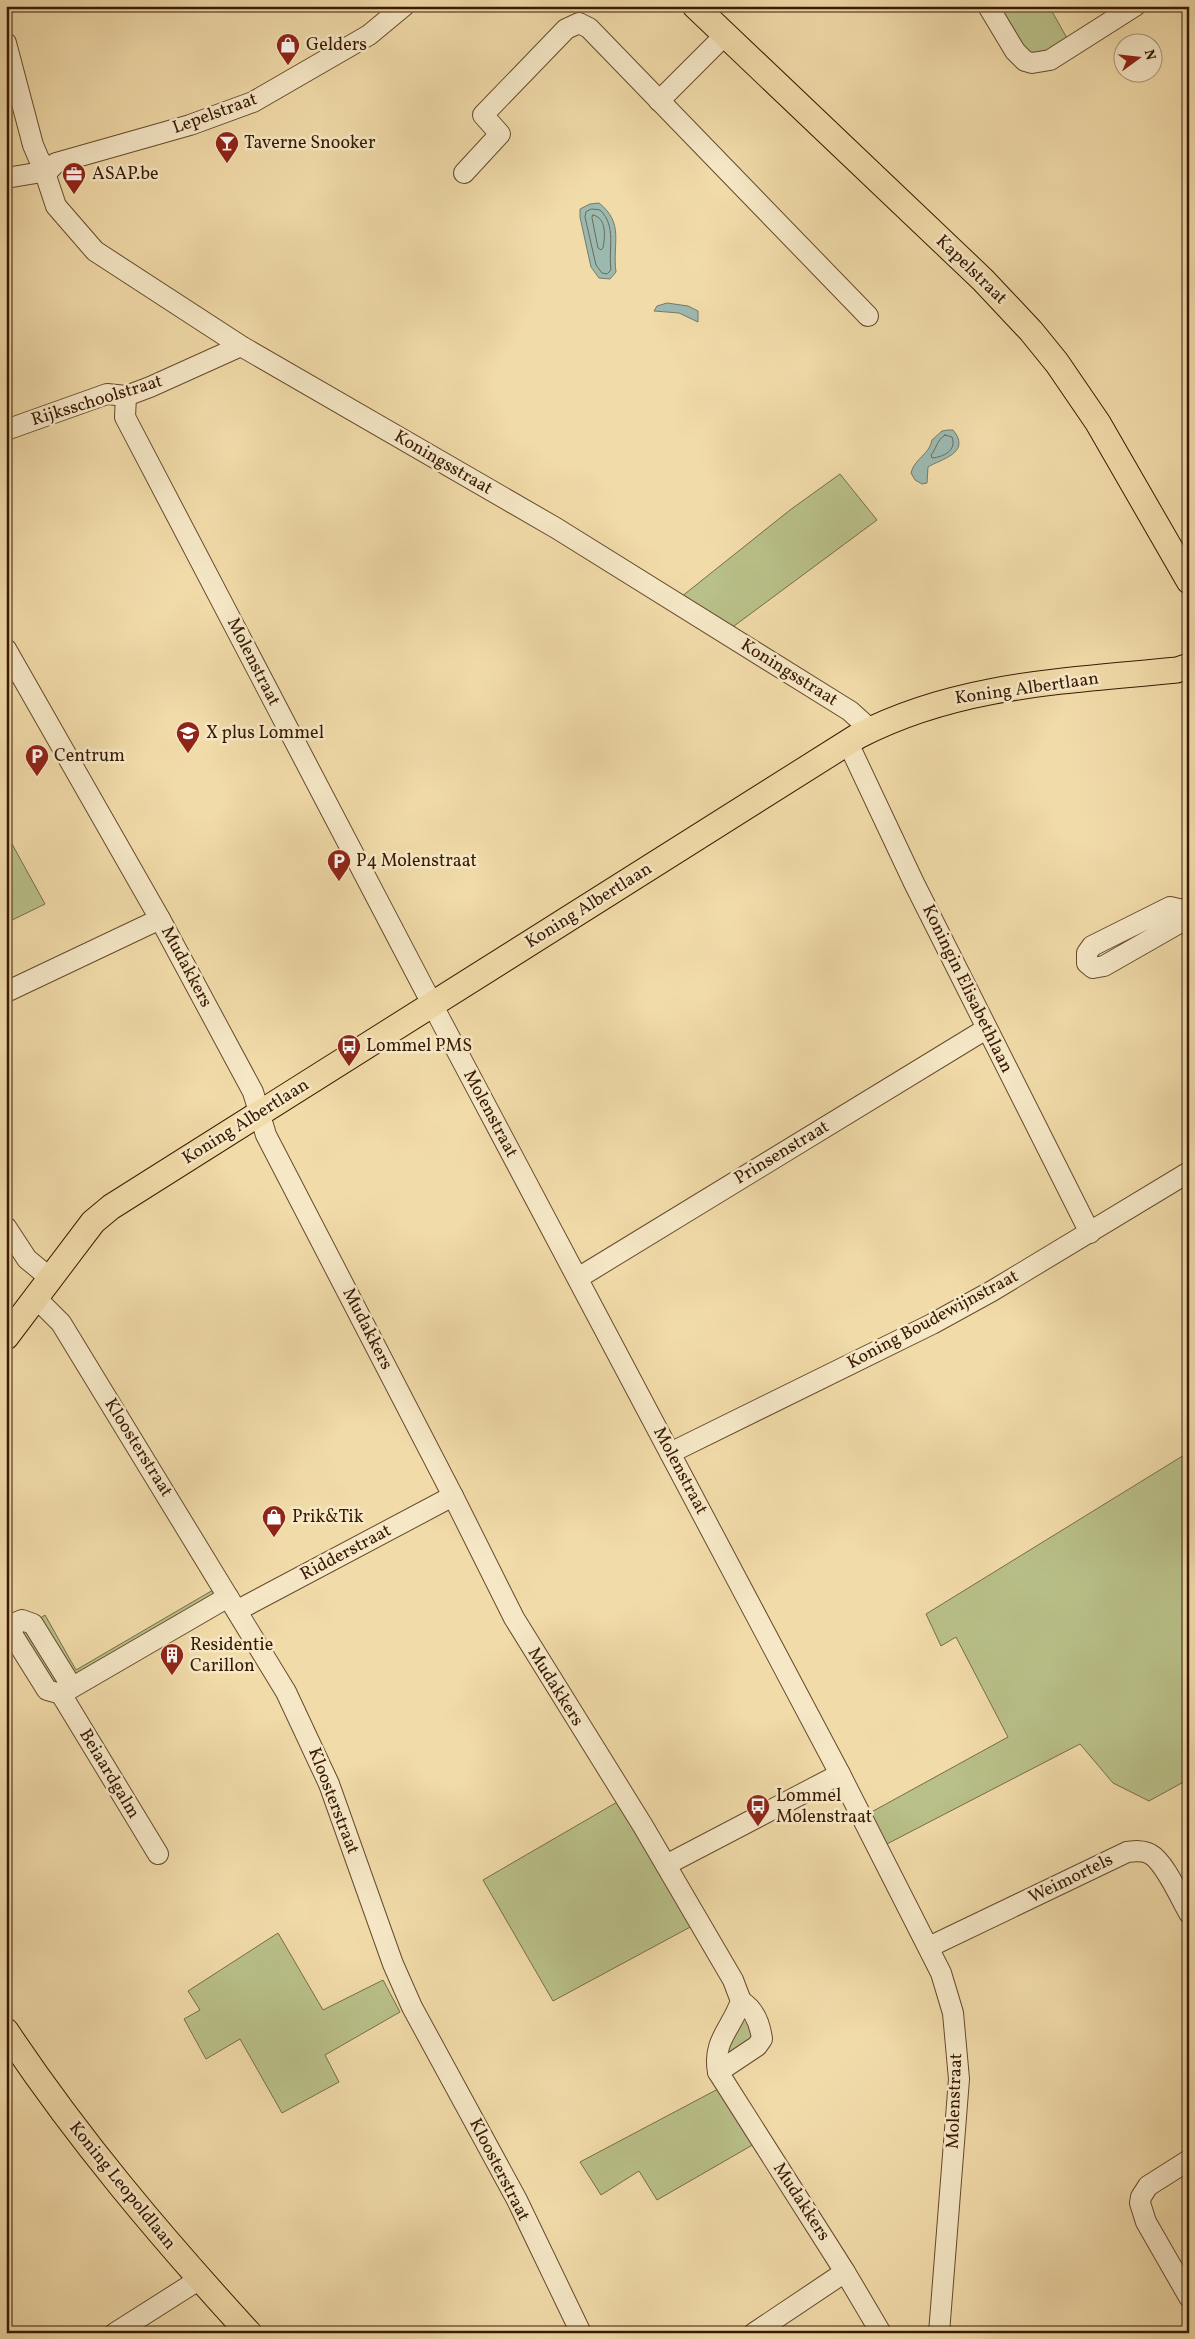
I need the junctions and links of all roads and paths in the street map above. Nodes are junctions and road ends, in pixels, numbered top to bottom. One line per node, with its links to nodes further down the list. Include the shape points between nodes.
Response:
1 (404, 6): 8 (street, Lepelstraat, via 369,35 253,102 190,125 56,163)
2 (988, 6): 3 (street, via 1015,51 1032,63 1050,60)
3 (1135, 6)
4 (699, 8): 5 (main road, Kapelstraat)
5 (725, 35): 7 (street); 15 (main road, Kapelstraat, via 983,280 1031,331 1098,423)
6 (6, 43): 8 (street, Koningsstraat, via 34,145)
7 (659, 101): 9 (street, via 589,28 574,24 483,115 500,134); 11 (street)
8 (48, 171): 10 (street, Lepelstraat); 12 (street, Koningsstraat, via 46,176 56,206 95,251)
9 (464, 173)
10 (6, 178)
11 (868, 316)
12 (242, 346): 13 (street, Rijksschoolstraat); 18 (street, Koningsstraat, via 556,528 850,711)
13 (126, 396): 14 (street, Rijksschoolstraat, via 107,394); 22 (street, Molenstraat, via 125,417)
14 (6, 430)
15 (1189, 580)
16 (6, 649): 20 (street, Mudakkers)
17 (1189, 666): 18 (main road, Koning Albertlaan, via 984,692 926,707)
18 (871, 730): 19 (main road, Koning Albertlaan)
19 (848, 743): 22 (main road, Koning Albertlaan); 23 (street, Koningin Elisabethlaan)
20 (160, 919): 21 (street); 24 (street, Mudakkers, via 253,1092)
21 (6, 992)
22 (433, 1005): 24 (main road, Koning Albertlaan); 29 (street, Molenstraat)
23 (986, 1029): 27 (street, Koningin Elisabethlaan); 29 (street, Prinsenstraat)
24 (261, 1114): 28 (main road, Koning Albertlaan, via 100,1214); 33 (street, Mudakkers, via 266,1135)
25 (1189, 1172): 27 (street, Koning Boudewijnstraat)
26 (6, 1227): 28 (street, via 27,1259)
27 (1090, 1233): 32 (street, Koning Boudewijnstraat, via 940,1319)
28 (50, 1278): 30 (main road, Koning Albertlaan)
29 (578, 1278): 32 (street, Molenstraat)
30 (36, 1298): 31 (main road, Koning Albertlaan); 34 (street, Kloosterstraat, via 61,1323)
31 (6, 1337)
32 (670, 1454): 35 (street, Molenstraat)
33 (454, 1496): 34 (street, Ridderstraat); 37 (street, Mudakkers, via 514,1618)
34 (233, 1604): 36 (street, Beiaardgalm, via 66,1690); 49 (street, Kloosterstraat, via 286,1692 316,1753 393,1964 412,2007 517,2200)
35 (840, 1774): 37 (street); 39 (street, Molenstraat)
36 (158, 1854)
37 (666, 1866): 40 (street, Mudakkers, via 734,1980)
38 (1189, 1913): 39 (street, Weimortels, via 1159,1861 1150,1853 1127,1852)
39 (929, 1947): 52 (street, Molenstraat, via 953,2013 959,2079)
40 (741, 2001): 42 (street, via 718,2045); 42 (street, Mudakkers, via 750,2006 762,2039)
41 (6, 2031): 45 (main road, Koning Leopoldlaan, via 108,2172)
42 (718, 2072): 44 (street, Mudakkers)
43 (1189, 2160): 46 (street, via 1148,2186 1140,2203 1146,2222)
44 (845, 2272): 50 (street); 51 (street, Mudakkers)
45 (200, 2279): 47 (street); 48 (main road, Koning Leopoldlaan)
46 (1189, 2298)
47 (115, 2333)
48 (248, 2333)
49 (581, 2333)
50 (754, 2333)
51 (881, 2333)
52 (939, 2333)

